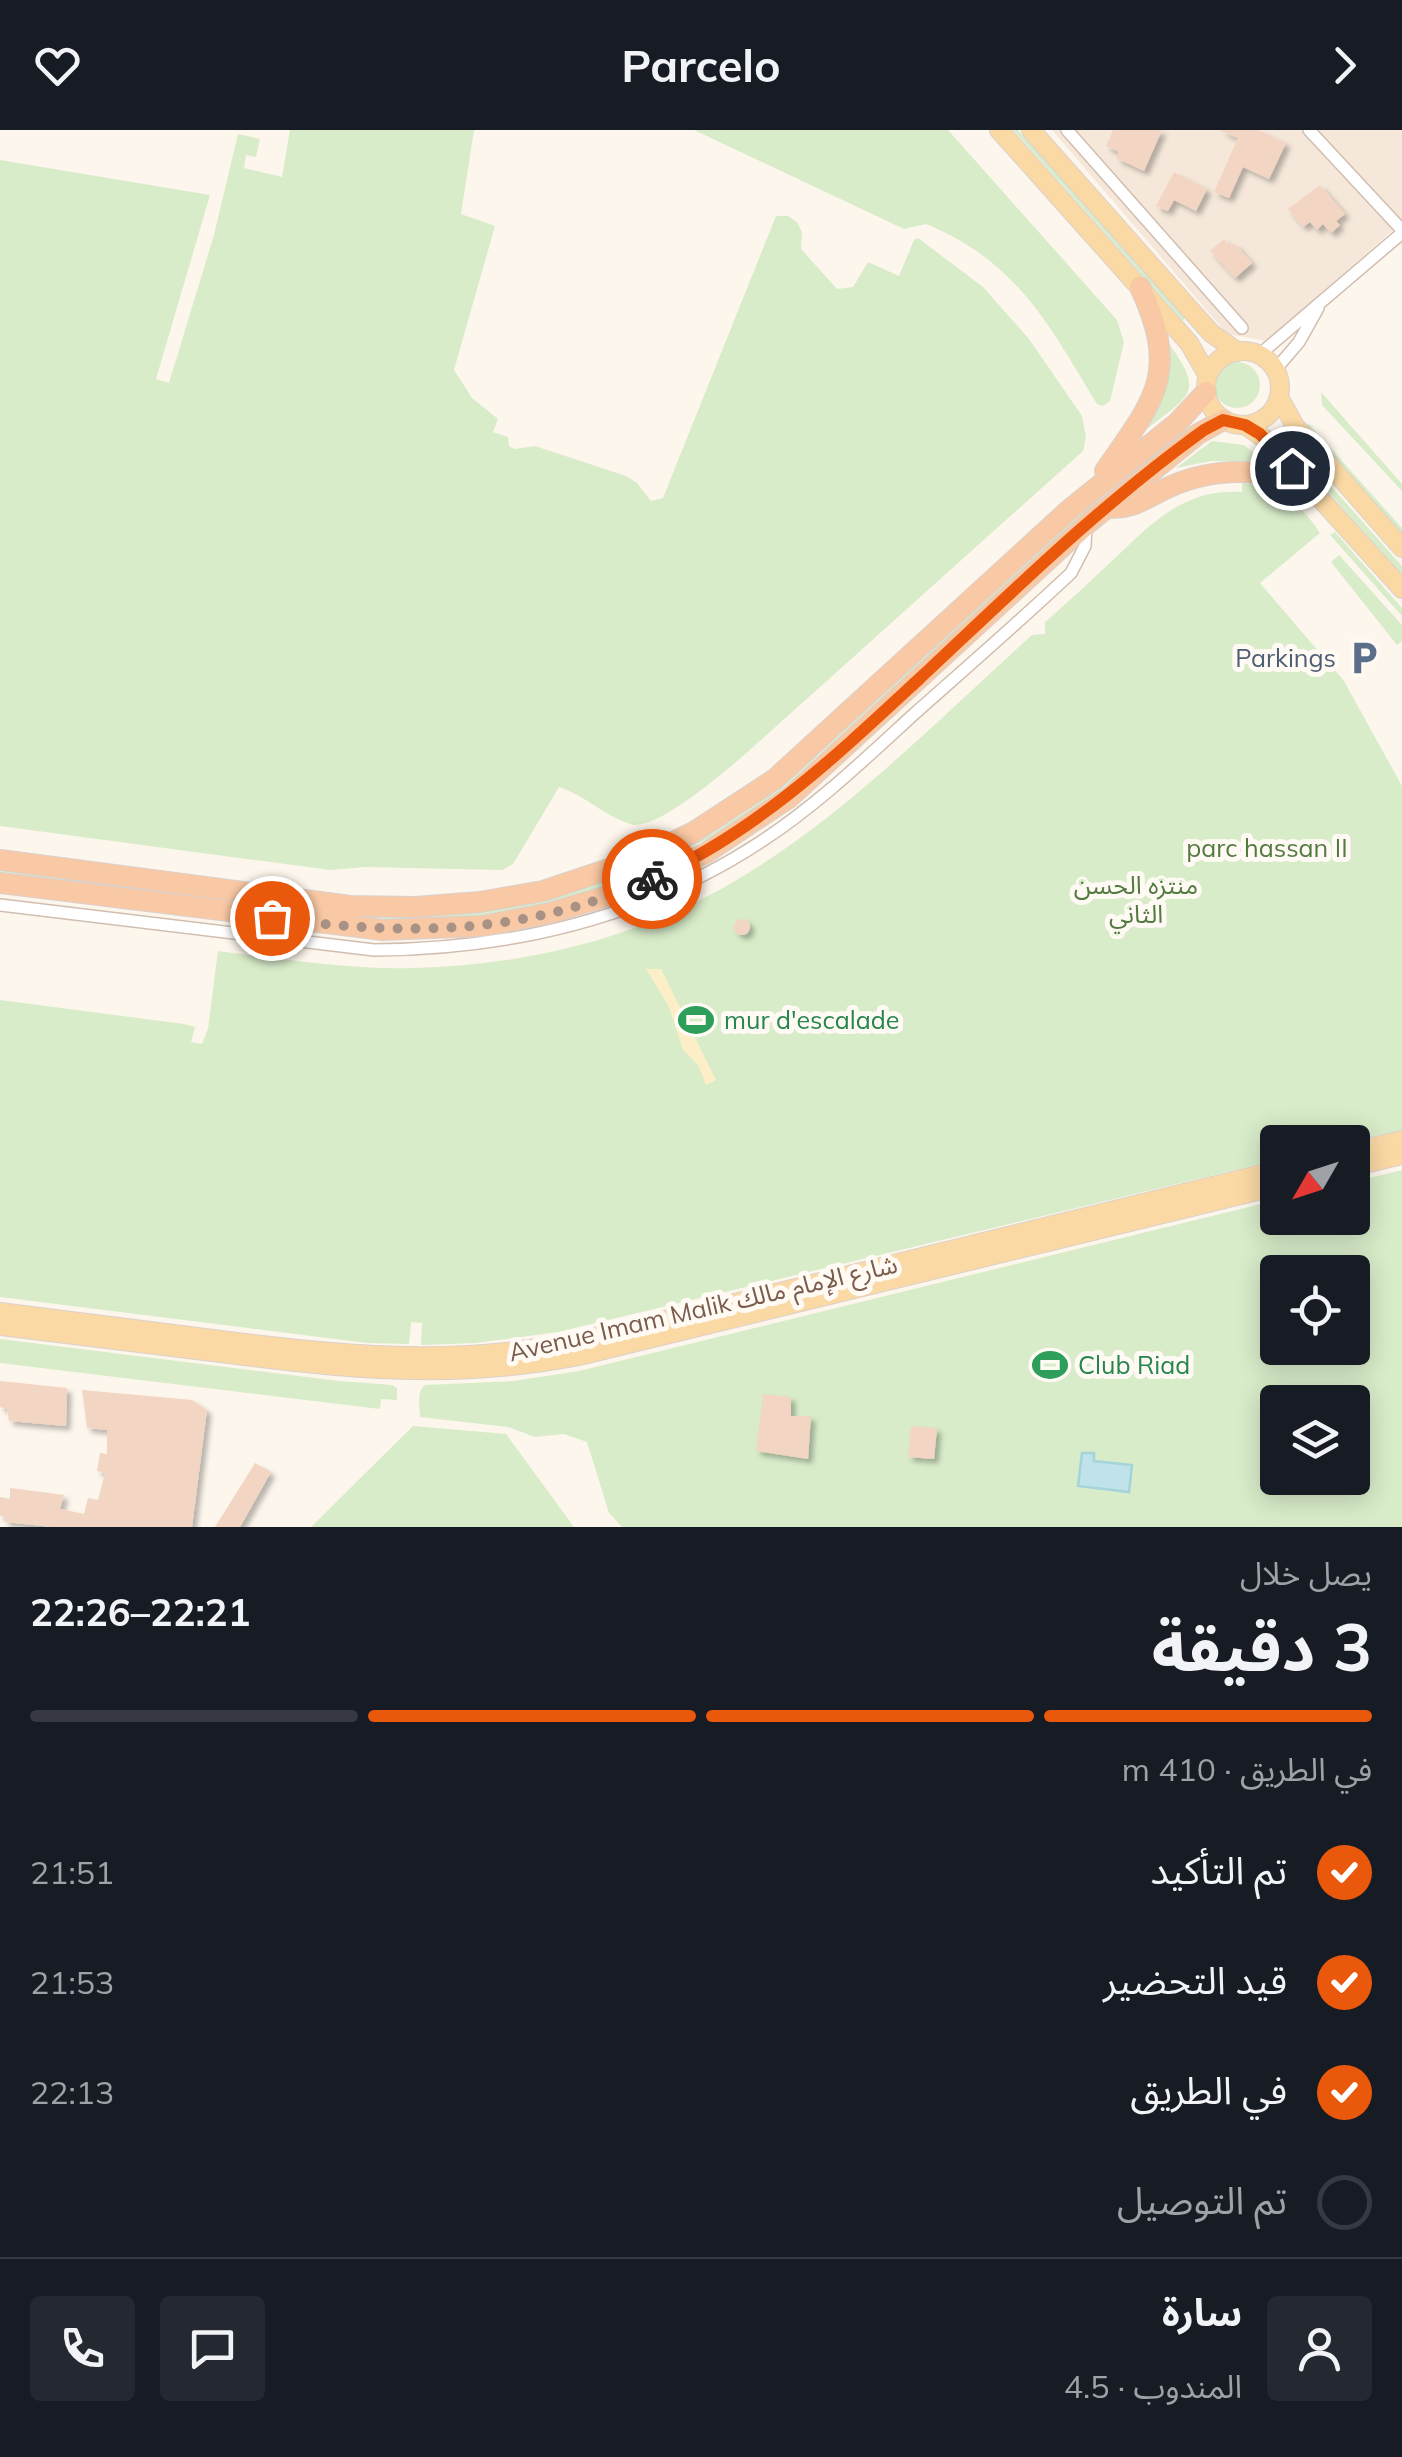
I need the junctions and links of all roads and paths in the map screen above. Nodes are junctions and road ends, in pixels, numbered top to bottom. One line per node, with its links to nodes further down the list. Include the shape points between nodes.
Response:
1 (999, 130): 6 (main road)
2 (1031, 130): 9 (main road, via 1211,333)
3 (1067, 130): 8 (street)
4 (1310, 130): 5 (street)
5 (1402, 232): 7 (street)
6 (1140, 287): 12 (main road, via 1194,349); 16 (highway, via 1158,344 1156,391)
7 (1318, 307): 10 (street); 11 (street)
8 (1242, 328)
9 (1238, 352): 10 (main road); 12 (main road, via 1219,360)
10 (1259, 356): 11 (main road)
11 (1275, 370): 13 (main road)
12 (1207, 384): 14 (main road, via 1211,408); 16 (highway, via 1177,423)
13 (1279, 397): 15 (main road, via 1266,417); 20 (main road, via 1295,426)
14 (1223, 420): 15 (main road); 18 (highway)
15 (1245, 425): 17 (main road, via 1268,440)
16 (1098, 486): 22 (highway, via 775,778 694,832 606,872 496,900 382,907)
17 (1312, 489): 18 (highway, via 1229,471 1172,486 1131,506); 21 (main road)
18 (1108, 506): 19 (highway)
19 (1086, 524): 23 (highway, via 790,796 706,852 614,894 500,923 383,930); 24 (street, via 1085,546 1071,573 811,806 711,872 602,918 490,944 374,950)
20 (1402, 548)
21 (1402, 590)
22 (0, 860)
23 (0, 883)
24 (0, 905)
25 (1402, 1140): 26 (main road)
26 (1370, 1148)
27 (1402, 1155): 28 (main road)
28 (1370, 1163)
29 (1260, 1174): 31 (main road, Avenue Imam Malik شارع الإمام مالك, via 578,1342 496,1354 348,1356)
30 (1260, 1190): 32 (main road, Avenue Imam Malik شارع الإمام مالك, via 510,1368 361,1370)
31 (0, 1312)
32 (0, 1326)

